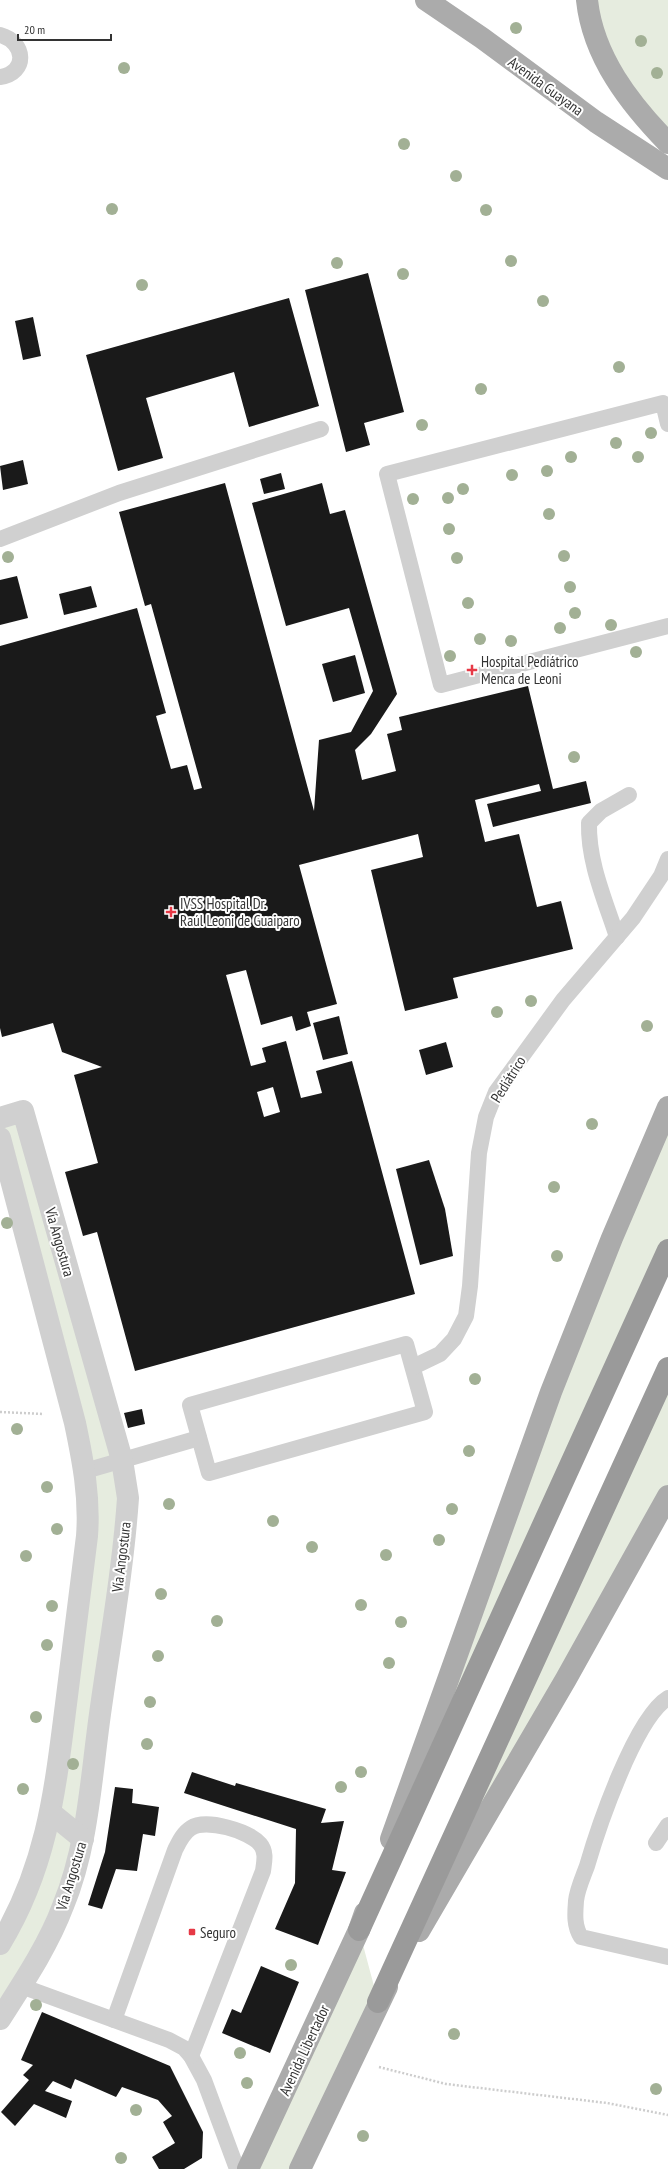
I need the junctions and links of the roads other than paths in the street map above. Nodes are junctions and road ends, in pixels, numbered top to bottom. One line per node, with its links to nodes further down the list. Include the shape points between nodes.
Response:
1 (587, 0): 5 (main road, via 598,44 620,88 645,120)
2 (434, 4): 6 (main road, Avenida Guayana, via 596,122)
3 (0, 35): 4 (lane, via 16,44 20,62 15,71)
4 (0, 78)
5 (668, 143)
6 (668, 169)
7 (668, 424): 10 (lane, via 662,403 387,474 440,684)
8 (321, 429): 9 (lane, via 119,493)
9 (0, 540)
10 (668, 626)
11 (629, 795): 13 (lane, via 601,811 589,823 588,839 593,861)
12 (668, 859): 13 (lane, Pediátrico, via 661,876)
13 (617, 937): 18 (lane, Pediátrico, via 563,1000 496,1092 486,1117 479,1153 466,1316 454,1339 440,1354)
14 (668, 1107): 29 (main road, Avenida Libertador, via 612,1238 545,1407)
15 (0, 1118): 21 (street, Vía Angostura, via 23,1111)
16 (0, 1138): 22 (street, Vía Angostura)
17 (668, 1250): 29 (highway)
18 (413, 1367): 20 (lane, via 406,1344 190,1405); 20 (lane, via 425,1412 209,1473)
19 (668, 1368): 33 (highway)
20 (199, 1438): 21 (lane)
21 (122, 1460): 22 (lane); 27 (street, Vía Angostura, via 128,1498 126,1522)
22 (85, 1471): 25 (street, Vía Angostura, via 89,1508 87,1536)
23 (668, 1496): 33 (main road, via 566,1679)
24 (668, 1698): 31 (lane, via 662,1701 643,1725 602,1815 576,1900 575,1928 581,1937)
25 (51, 1813): 27 (street); 30 (street, Vía Angostura, via 40,1858 23,1903)
26 (668, 1825): 28 (lane)
27 (82, 1839): 32 (street, Vía Angostura, via 63,1906)
28 (656, 1843)
29 (359, 1930): 38 (main road, Avenida Libertador)
30 (0, 1944)
31 (668, 1957)
32 (21, 1986): 34 (street, Vía Angostura); 35 (lane)
33 (378, 2002): 39 (main road)
34 (0, 2019)
35 (114, 2020): 36 (lane, via 169,2040 184,2048); 36 (lane, via 175,1850 185,1833 192,1827 204,1824 217,1825 250,1837 261,1845 265,1857 263,1871)
36 (191, 2056): 37 (lane, via 204,2080)
37 (238, 2169)
38 (248, 2169)
39 (300, 2169)

